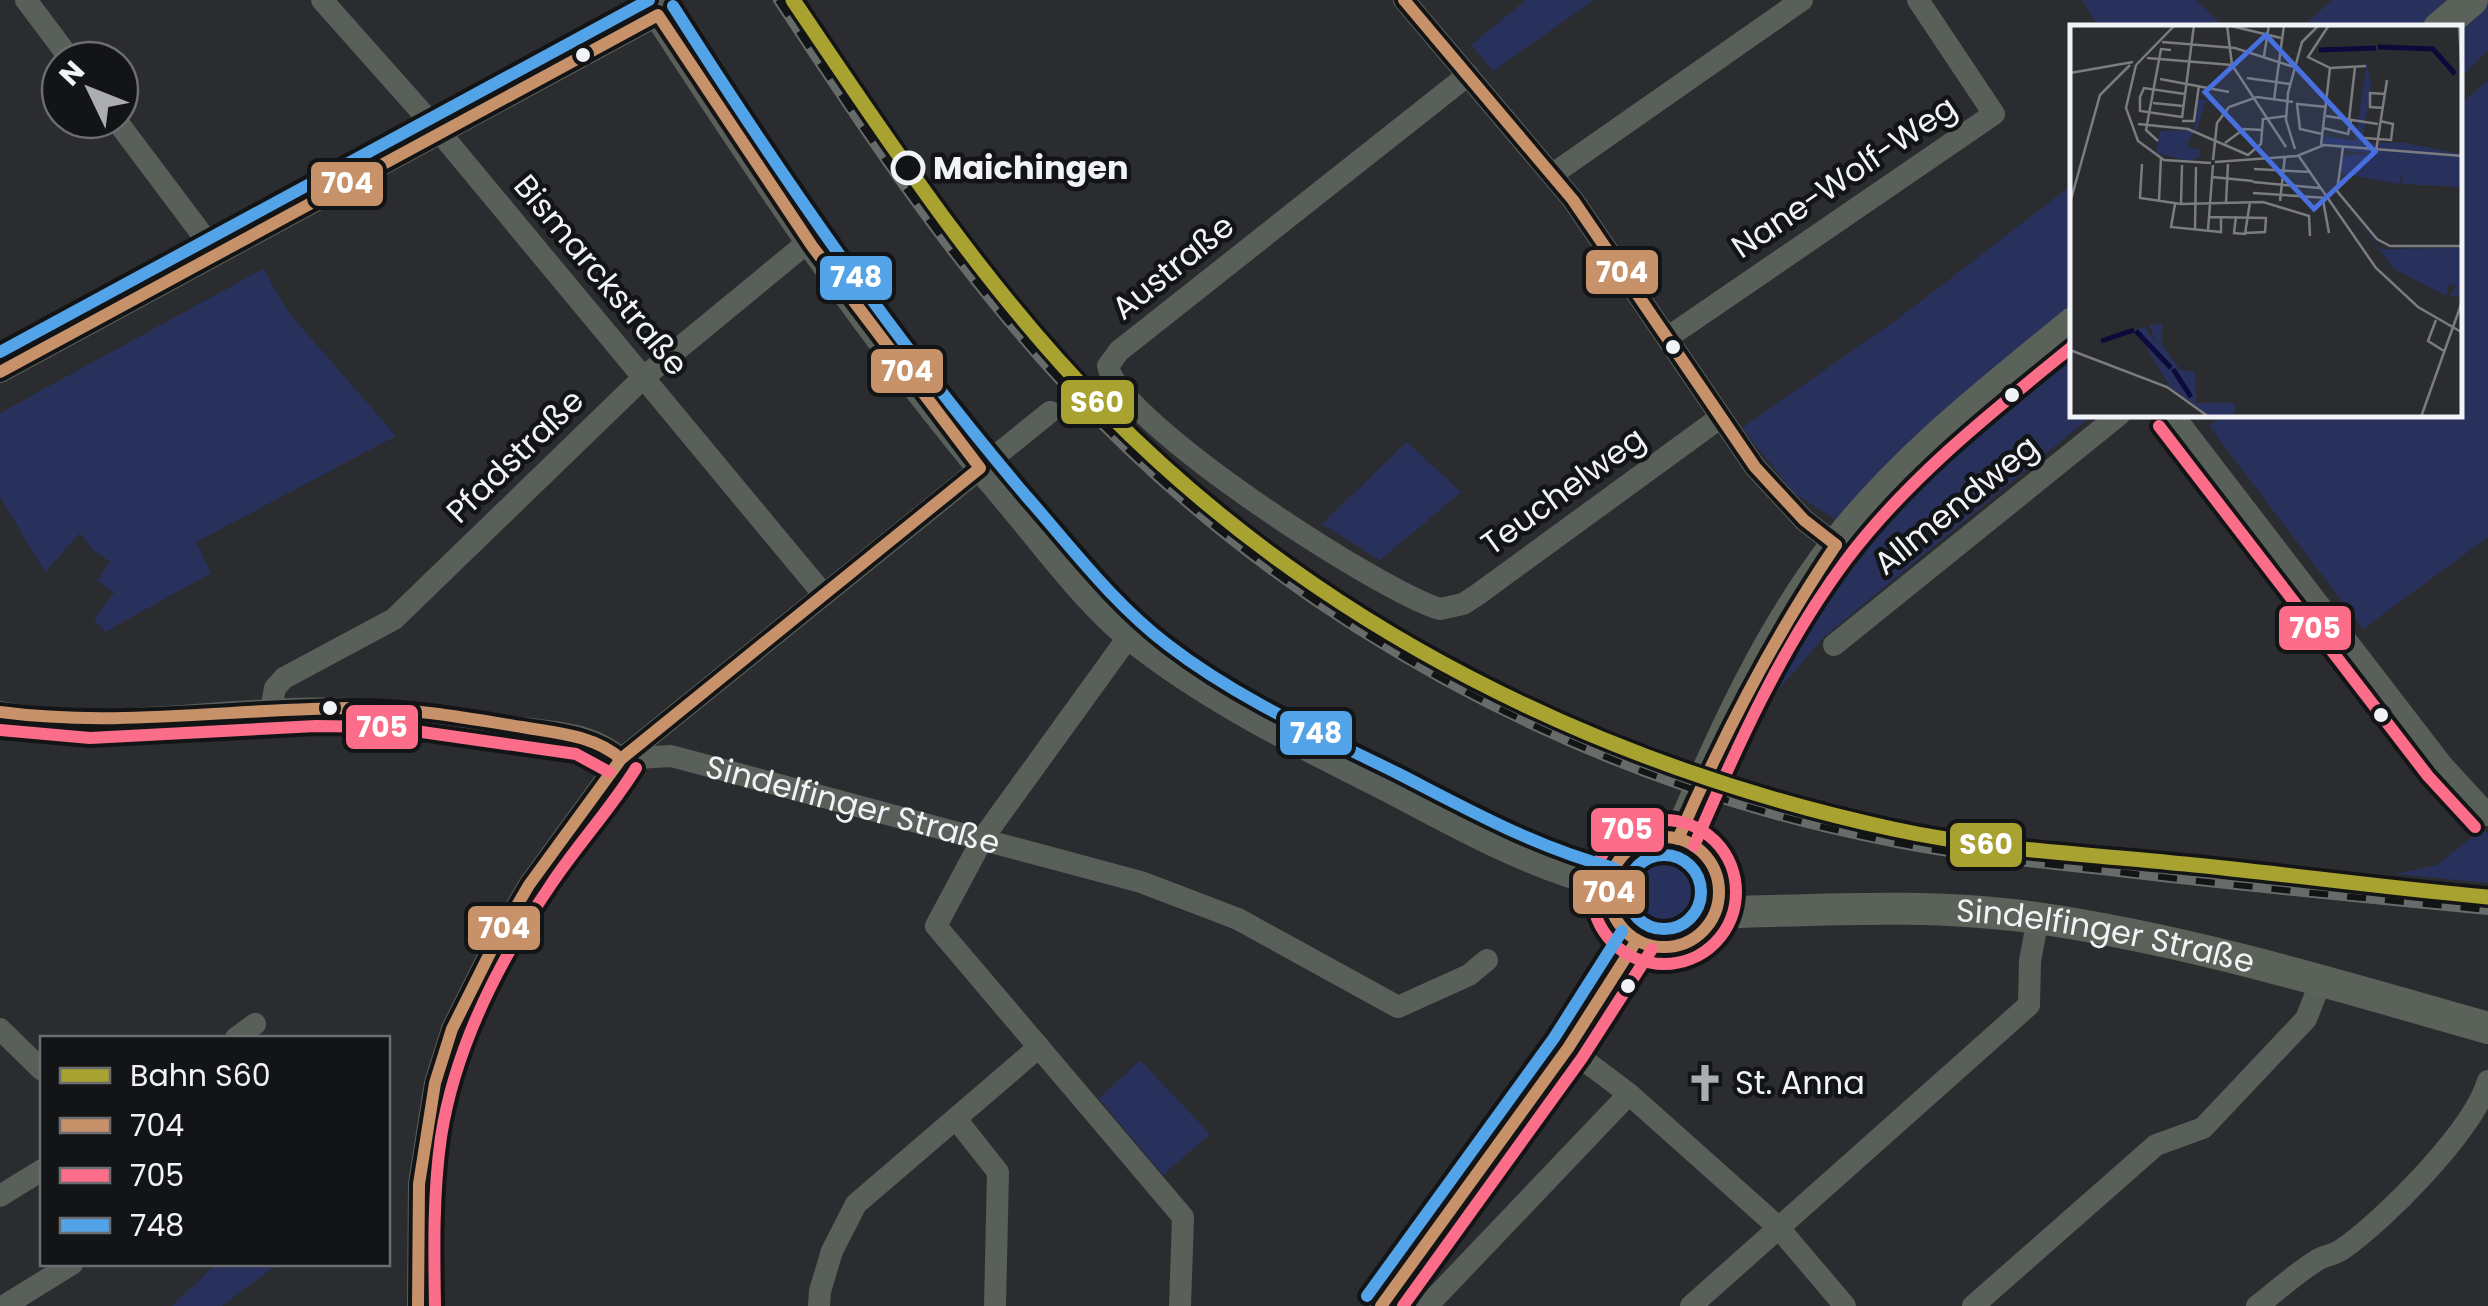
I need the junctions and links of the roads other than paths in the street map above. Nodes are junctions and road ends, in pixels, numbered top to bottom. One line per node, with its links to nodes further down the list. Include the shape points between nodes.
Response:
1 (26, 0): 9 (street)
2 (322, 0): 11 (street, Bismarckstraße)
3 (1404, 0): 10 (street)
4 (1802, 0): 13 (street)
5 (1918, 0): 17 (street, Nane-Wolf-Weg, via 1994,114)
6 (2472, 0): 8 (main road)
7 (653, 8): 11 (street); 14 (street)
8 (2442, 25)
9 (56, 40)
10 (1468, 75): 13 (street); 27 (street, Austraße, via 1108,366 1125,396 1207,466 1370,574)
11 (442, 135): 15 (street); 19 (street, Bismarckstraße)
12 (131, 140): 15 (street)
13 (1553, 174): 17 (street)
14 (808, 242): 19 (street, Pfadstraße); 24 (street)
15 (216, 253): 18 (street)
16 (2070, 326): 25 (main road, via 1940,434)
17 (1667, 338): 21 (street)
18 (0, 372)
19 (644, 377): 26 (street, Bismarckstraße); 30 (street, Pfadstraße, via 394,620 284,678 274,688)
20 (1050, 412): 24 (street)
21 (1721, 417): 25 (street, via 1778,495); 27 (street, Teuchelweg, via 1463,604)
22 (2115, 418): 29 (street, Allmendweg)
23 (2175, 418): 33 (street, via 2442,766)
24 (980, 468): 26 (street); 28 (street)
25 (1836, 545): 35 (main road, via 1779,630)
26 (824, 595): 32 (street)
27 (1440, 610)
28 (1129, 636): 34 (street); 36 (street, via 1282,734 1475,833)
29 (1834, 646)
30 (271, 710): 31 (street, via 85,721); 32 (street, via 416,712 581,736)
31 (0, 712)
32 (621, 759): 34 (street, Sindelfinger Straße, via 672,756); 55 (street, via 530,885 452,1029 434,1083 419,1184)
33 (2488, 815)
34 (982, 838): 40 (street, Sindelfinger Straße, via 1141,882 1238,919 1398,1007); 44 (street, via 936,926)
35 (1678, 839): 36 (main road, via 1633,847); 37 (main road, via 1712,866)
36 (1609, 885): 39 (main road, via 1618,923)
37 (1716, 908): 38 (main road, Sindelfinger Straße, via 1926,908); 39 (main road, via 1710,923 1684,944)
38 (2038, 918): 41 (main road, Sindelfinger Straße); 52 (street, via 2029,1006)
39 (1637, 940): 45 (main road)
40 (1488, 960)
41 (2322, 981): 42 (main road, Sindelfinger Straße); 63 (street, via 2306,1019 2203,1128 2156,1145)
42 (2488, 1028)
43 (0, 1029): 46 (street)
44 (1039, 1047): 49 (street); 58 (street, via 1183,1217)
45 (1568, 1048): 48 (street); 59 (main road)
46 (40, 1068)
47 (2487, 1090): 64 (street, via 2451,1144 2404,1195 2338,1252)
48 (1629, 1094): 52 (street); 60 (street)
49 (956, 1120): 56 (street, via 856,1204 832,1251); 57 (street, via 998,1172)
50 (40, 1171): 51 (street)
51 (0, 1196)
52 (1778, 1227): 61 (street); 62 (street)
53 (69, 1266): 54 (street)
54 (4, 1306)
55 (418, 1306)
56 (819, 1306)
57 (996, 1306)
58 (1180, 1306)
59 (1381, 1306)
60 (1427, 1306)
61 (1692, 1306)
62 (1844, 1306)
63 (1974, 1306)
64 (2257, 1306)

